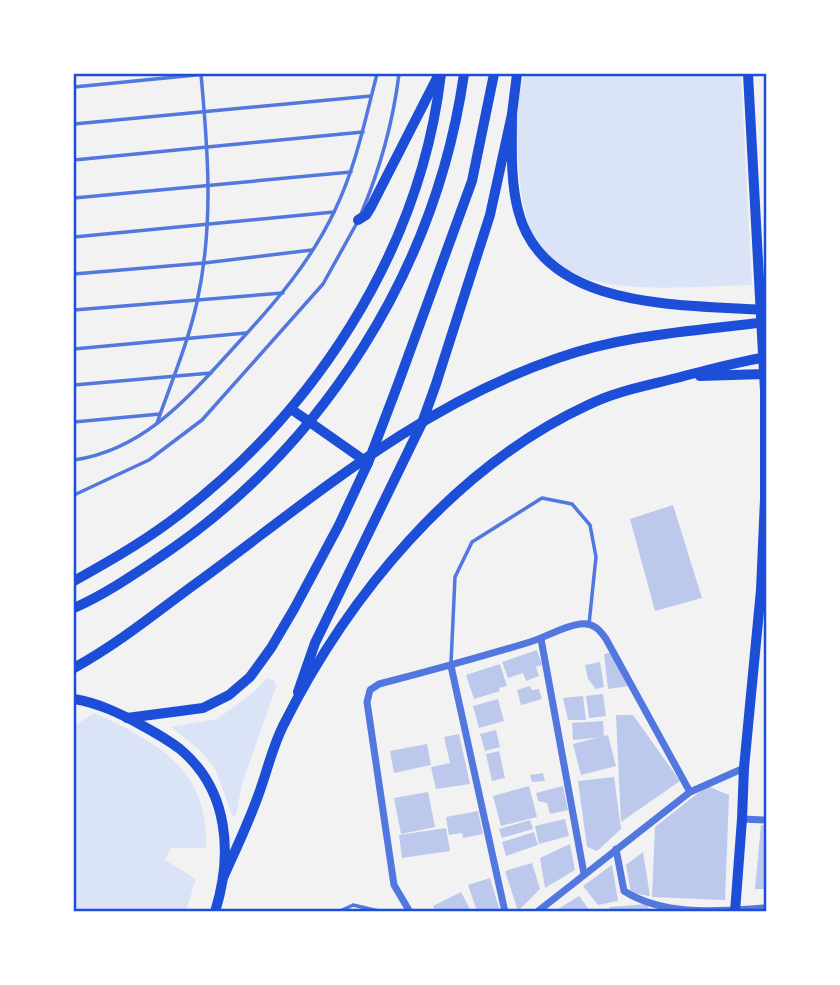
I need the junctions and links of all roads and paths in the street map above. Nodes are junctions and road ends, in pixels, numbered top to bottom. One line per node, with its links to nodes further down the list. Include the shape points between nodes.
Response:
1 (201, 74): 2 (lane); 10 (lane); 12 (lane)
2 (206, 74)
3 (377, 74): 11 (lane)
4 (398, 74): 22 (lane, via 384,150)
5 (440, 74): 22 (main road, via 371,207); 42 (main road, via 425,152 396,239 341,340)
6 (464, 74): 45 (main road, via 442,178 413,256 367,341)
7 (494, 74): 48 (main road, via 472,181)
8 (517, 74): 13 (main road)
9 (748, 74): 59 (main road, via 765,391 765,499)
10 (74, 87)
11 (371, 96): 12 (lane); 15 (lane)
12 (204, 112): 14 (lane); 16 (lane)
13 (512, 114): 31 (main road, via 518,211 539,254 558,272 615,294); 57 (main road, via 491,215 422,423 326,618)
14 (74, 124)
15 (363, 132): 16 (lane); 18 (lane)
16 (208, 148): 17 (lane); 19 (lane)
17 (74, 160)
18 (351, 172): 19 (lane); 21 (lane)
19 (210, 186): 20 (lane); 23 (lane)
20 (74, 198)
21 (334, 212): 23 (lane); 25 (lane)
22 (358, 220): 49 (lane, via 323,284 202,420 149,460)
23 (209, 223): 24 (lane); 26 (lane)
24 (74, 237)
25 (313, 250): 26 (lane); 28 (lane)
26 (204, 263): 27 (lane); 29 (lane)
27 (74, 274)
28 (283, 293): 29 (lane); 33 (lane)
29 (197, 301): 30 (lane); 34 (lane)
30 (74, 310)
31 (766, 310)
32 (766, 322): 55 (main road, via 628,338 559,357 476,391 356,463 138,629)
33 (247, 333): 34 (lane); 37 (lane)
34 (188, 338): 35 (lane); 39 (lane)
35 (74, 349)
36 (766, 357): 40 (main road)
37 (211, 373): 39 (lane); 46 (lane)
38 (766, 374): 40 (main road)
39 (174, 376): 41 (lane); 43 (lane)
40 (683, 377): 57 (main road, via 588,404 520,443 472,479 420,529 351,611)
41 (74, 385)
42 (290, 409): 45 (main road); 50 (main road, via 243,459 178,515)
43 (160, 414): 44 (lane); 46 (lane)
44 (74, 422)
45 (310, 423): 48 (main road); 51 (main road, via 221,512 125,580)
46 (157, 425): 47 (lane, via 107,453)
47 (74, 460)
48 (368, 463): 58 (main road, via 293,609 250,677 203,708)
49 (74, 495)
50 (74, 581)
51 (74, 608)
52 (589, 624): 53 (street); 54 (lane, via 596,557 590,525 572,504 542,498 472,542 456,577); 60 (street, via 606,639)
53 (541, 639): 54 (street); 64 (street)
54 (451, 666): 67 (street, via 370,690 394,885); 72 (street)
55 (74, 668)
56 (74, 699): 58 (main road)
57 (296, 701): 65 (main road)
58 (127, 718): 65 (main road, via 181,750 209,785 226,850)
59 (744, 768): 60 (street); 61 (main road)
60 (690, 792): 63 (street)
61 (742, 820): 62 (street); 68 (main road)
62 (766, 820)
63 (616, 849): 64 (street); 68 (street, via 624,891 635,898 647,904)
64 (584, 874): 73 (street)
65 (223, 878): 69 (main road)
66 (766, 908): 68 (street)
67 (408, 911)
68 (735, 911)
69 (215, 912)
70 (338, 912): 71 (lane, via 353,905)
71 (383, 912)
72 (505, 912)
73 (537, 912)

